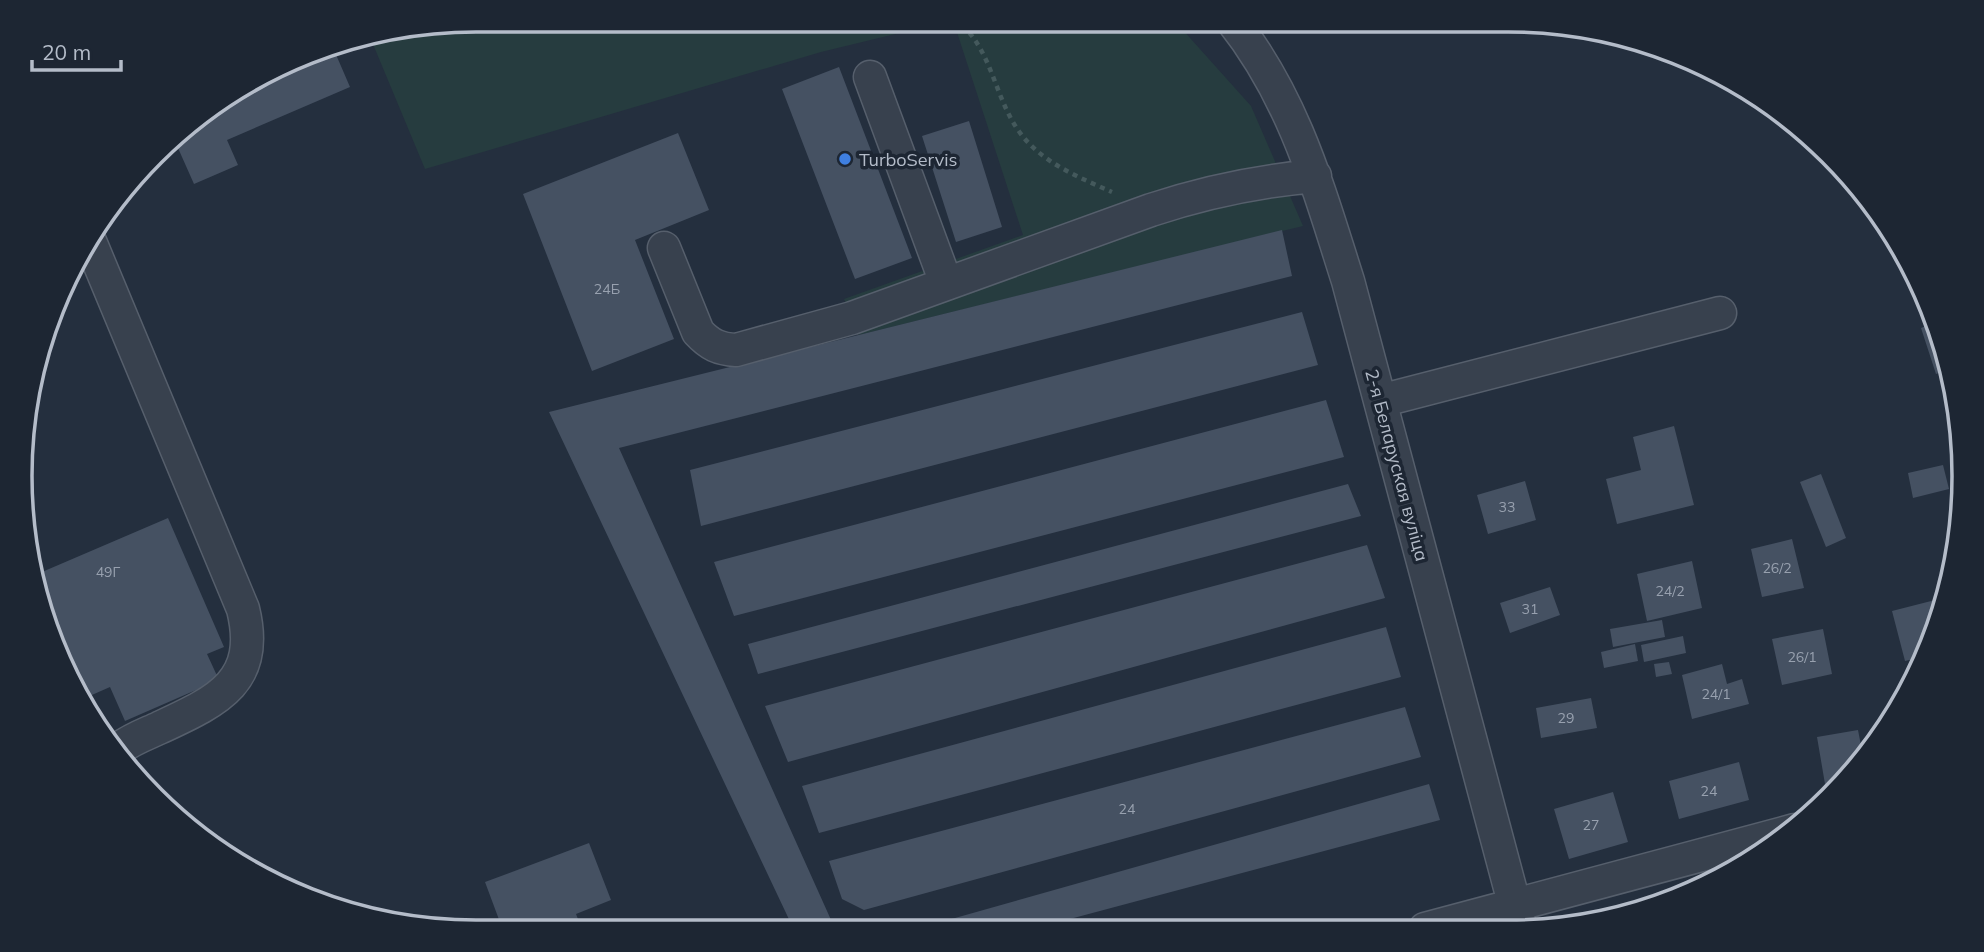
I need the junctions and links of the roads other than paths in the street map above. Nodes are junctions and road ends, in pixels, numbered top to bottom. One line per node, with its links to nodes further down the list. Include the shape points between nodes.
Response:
1 (1241, 32): 3 (street, 2-я Беларуская вуліца, via 1282,96)
2 (870, 77): 6 (street)
3 (1315, 176): 6 (street, via 1235,186 1151,210); 8 (street, 2-я Беларуская вуліца)
4 (664, 248): 6 (street, via 698,332 720,349 736,350 852,318)
5 (94, 250): 9 (street, via 243,609 248,643 239,675 226,690)
6 (946, 283)
7 (1720, 313): 8 (street)
8 (1380, 401): 11 (street, 2-я Беларуская вуліца)
9 (122, 746)
10 (1764, 840): 11 (street)
11 (1517, 917): 12 (street)
12 (1494, 920)

